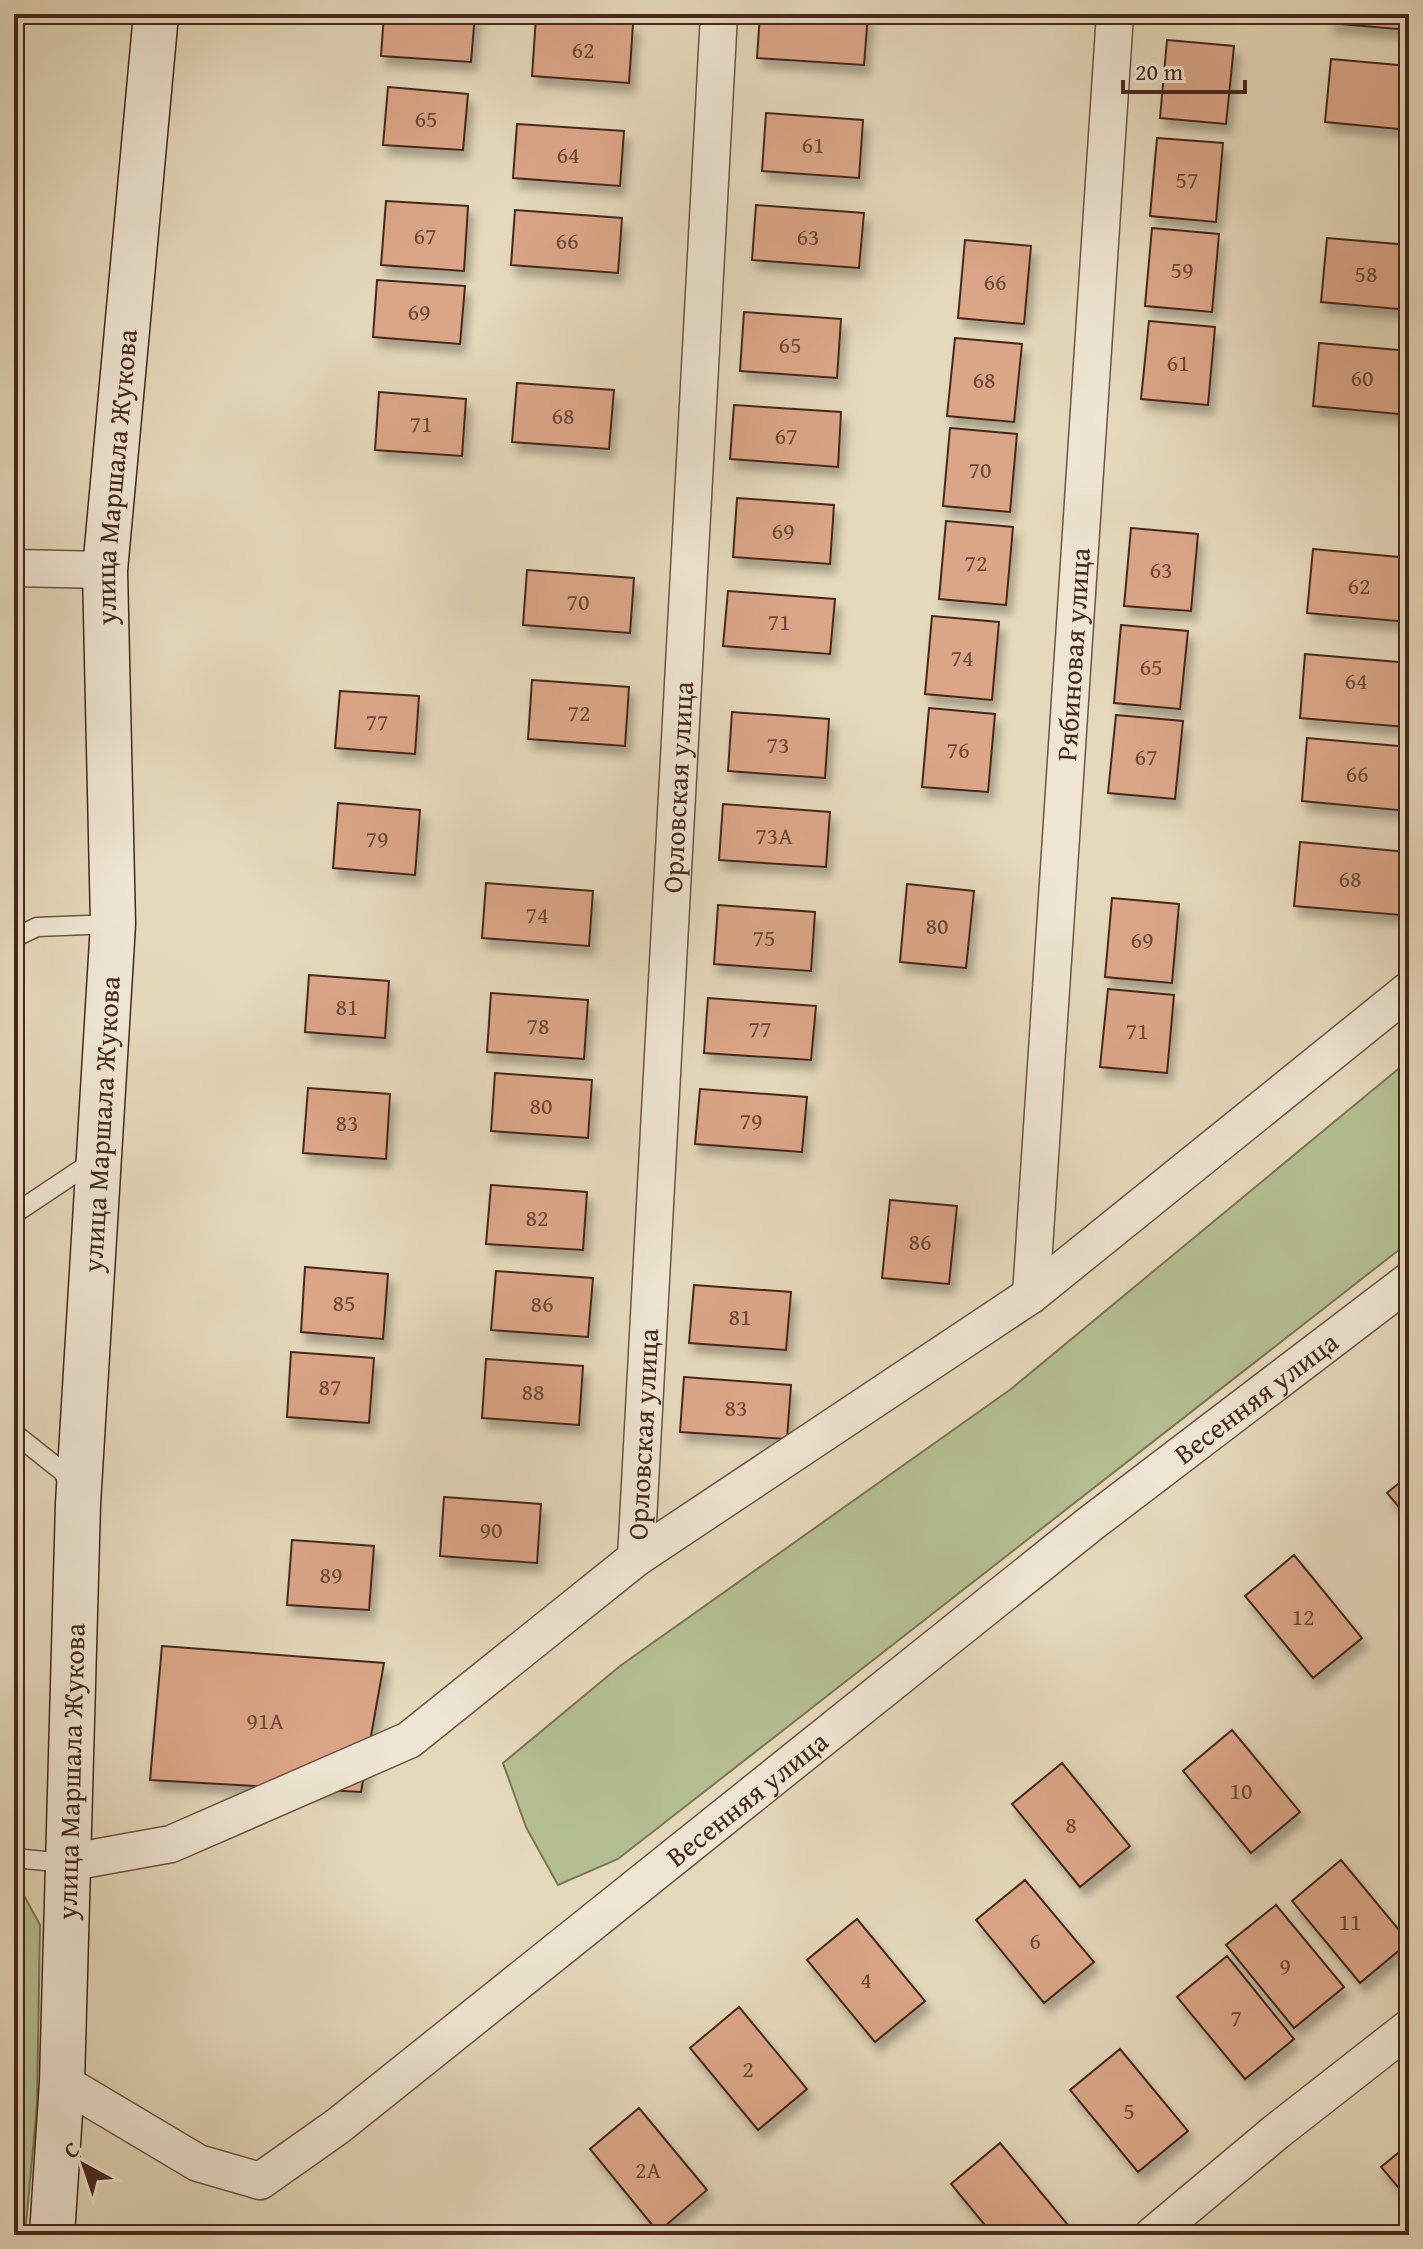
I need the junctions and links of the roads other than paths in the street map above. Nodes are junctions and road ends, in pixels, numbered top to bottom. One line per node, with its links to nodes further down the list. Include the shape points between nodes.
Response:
1 (156, 14): 5 (main road, улица Маршала Жукова)
2 (719, 14): 15 (street, Орловская улица)
3 (1115, 14): 12 (street, Рябиновая улица)
4 (14, 568): 5 (street)
5 (105, 570): 6 (main road, улица Маршала Жукова)
6 (113, 924): 7 (lane, via 37,927); 9 (main road, улица Маршала Жукова)
7 (14, 938)
8 (1409, 990): 12 (street)
9 (99, 1157): 10 (lane); 14 (main road, улица Маршала Жукова)
10 (14, 1214)
11 (1409, 1281): 19 (street, Весенняя улица, via 1090,1524 338,2126 260,2181 198,2163)
12 (1031, 1295): 15 (street)
13 (14, 1433): 14 (lane, via 63,1472)
14 (78, 1504): 17 (main road, улица Маршала Жукова)
15 (636, 1558): 17 (street, via 409,1740 171,1844)
16 (14, 1858): 17 (lane)
17 (66, 1863): 19 (main road, улица Маршала Жукова)
18 (1409, 2028): 21 (street)
19 (62, 2082): 20 (main road, улица Маршала Жукова)
20 (52, 2235)
21 (1153, 2235)

